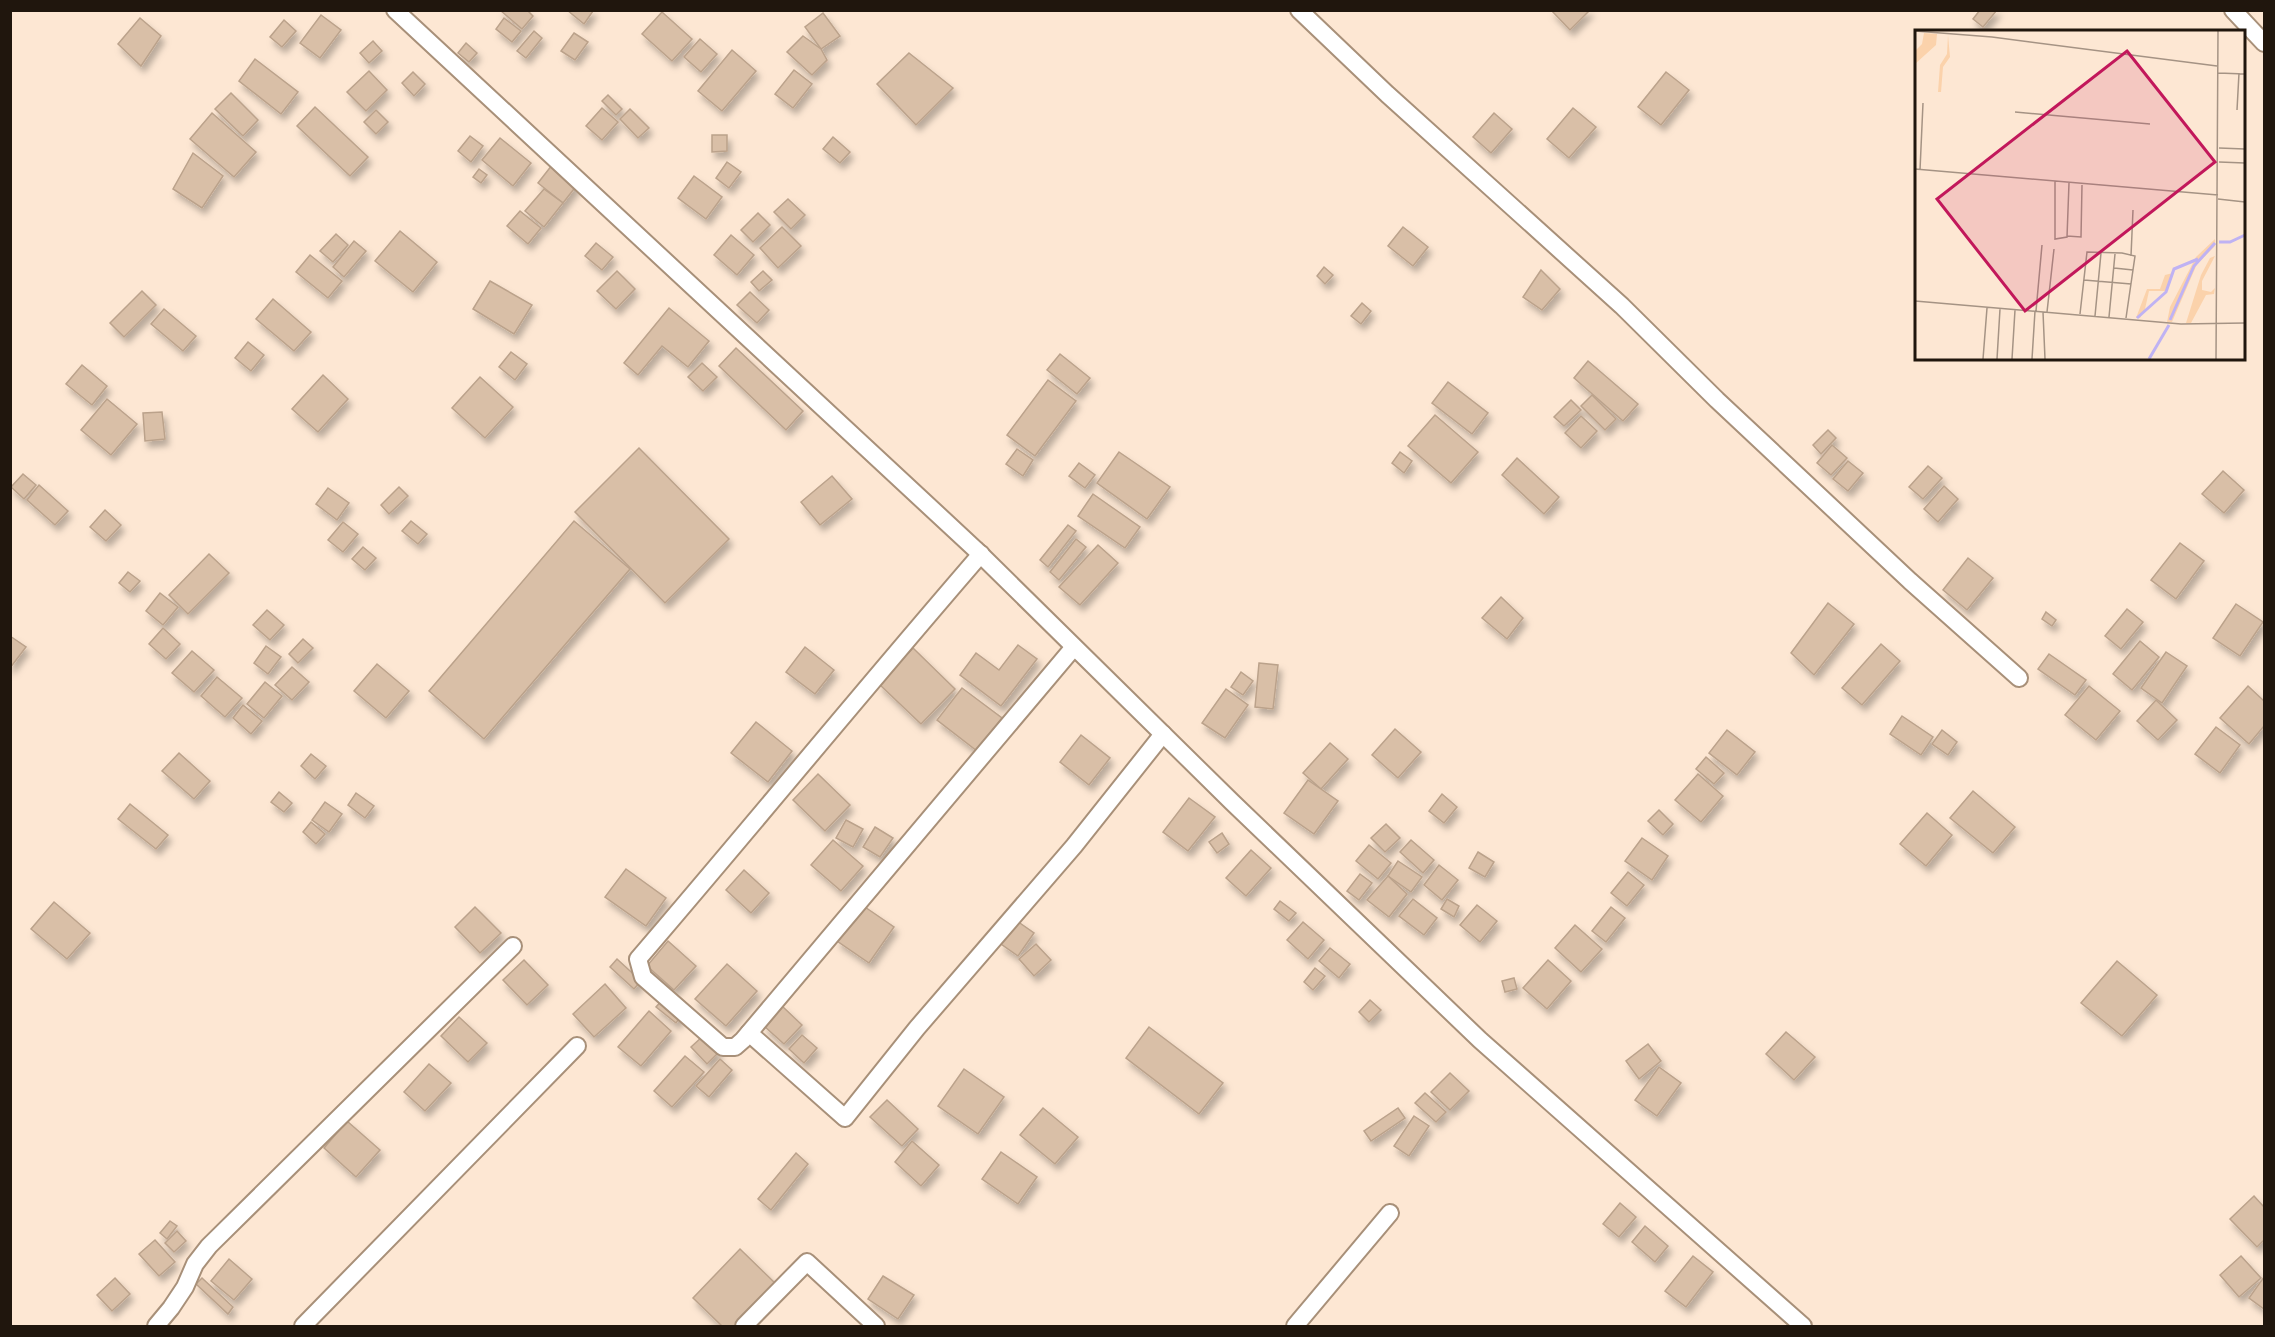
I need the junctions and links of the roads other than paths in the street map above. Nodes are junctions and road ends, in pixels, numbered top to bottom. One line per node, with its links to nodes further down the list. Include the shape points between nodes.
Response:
1 (394, 10): 5 (street)
2 (1299, 10): 7 (street, via 1622,306 1716,400 1910,581)
3 (2233, 10): 4 (street)
4 (2265, 43)
5 (981, 554): 6 (street); 10 (street, via 638,958 643,977 723,1047 735,1047)
6 (1074, 647): 8 (street); 10 (street)
7 (2019, 678)
8 (1163, 734): 10 (street, via 1074,846 844,1118); 18 (street, via 1480,1040)
9 (513, 946): 13 (street, via 209,1246)
10 (749, 1033)
11 (577, 1046): 14 (street)
12 (1390, 1213): 17 (street)
13 (156, 1326)
14 (303, 1326)
15 (744, 1326): 16 (street, via 807,1262)
16 (876, 1326)
17 (1295, 1326)
18 (1803, 1326)

